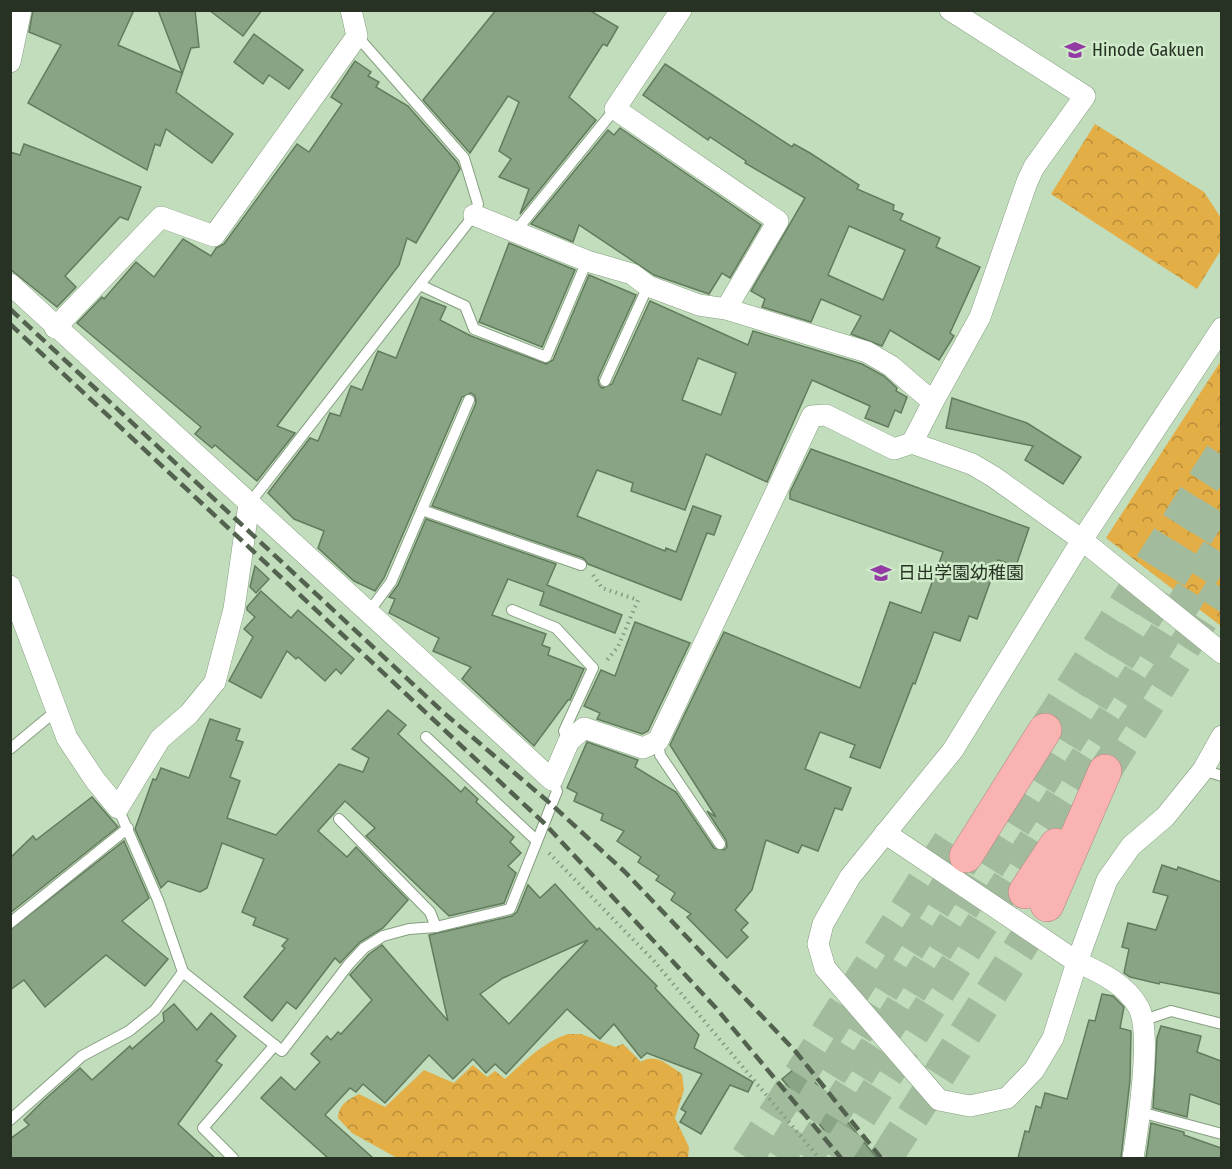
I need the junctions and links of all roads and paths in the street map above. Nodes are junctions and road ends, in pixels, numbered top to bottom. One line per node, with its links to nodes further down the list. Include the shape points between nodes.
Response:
1 (21, 10): 6 (street)
2 (351, 10): 5 (street)
3 (681, 10): 7 (street)
4 (950, 10): 19 (street, via 1085,96 1034,167 980,317)
5 (357, 36): 8 (lane, via 464,158 478,204); 15 (street, via 214,236 161,217)
6 (10, 62)
7 (615, 109): 9 (lane); 14 (street, via 778,221)
8 (474, 215): 9 (street); 12 (lane)
9 (515, 232): 10 (street)
10 (587, 261): 12 (lane, via 546,357 474,328 465,306); 13 (street, via 632,274)
11 (10, 284): 15 (street)
12 (420, 285): 21 (lane)
13 (648, 286): 14 (street, via 699,305); 17 (lane)
14 (726, 309): 19 (street, via 867,352 891,366)
15 (55, 328): 21 (street)
16 (1221, 328): 23 (street)
17 (605, 381)
18 (469, 400): 22 (lane)
19 (933, 402): 20 (street)
20 (912, 443): 23 (street, via 972,464); 36 (street, via 894,449 826,415 812,416)
21 (249, 504): 27 (street); 41 (street, via 234,609 215,682 189,714 160,740)
22 (422, 510): 24 (lane); 27 (lane, via 391,582)
23 (1082, 540): 29 (street); 44 (street, via 953,750)
24 (580, 565): 30 (path, via 589,570 602,588 638,600 618,647 606,661)
25 (10, 586): 28 (street)
26 (512, 610): 30 (lane, via 556,628)
27 (368, 613): 40 (street)
28 (15, 614): 31 (street)
29 (1221, 653)
30 (593, 668): 35 (lane, via 564,731)
31 (57, 710): 37 (lane); 41 (street, via 68,738)
32 (1045, 730): 47 (highway)
33 (1221, 736): 39 (street)
34 (426, 737): 45 (lane)
35 (569, 741): 36 (street, via 584,728 643,748); 40 (street)
36 (658, 741): 46 (lane, via 660,755)
37 (10, 749)
38 (1105, 771): 48 (highway)
39 (1212, 773): 51 (street, via 1131,846 1107,880)
40 (552, 780): 45 (lane, via 557,791)
41 (118, 808): 43 (lane)
42 (339, 819): 50 (lane, via 430,912)
43 (128, 828): 49 (lane); 52 (lane)
44 (885, 833): 51 (street); 51 (street, via 850,877 823,924 818,944 825,968 939,1100 970,1106 1007,1098 1034,1070 1053,1038)
45 (536, 840): 50 (lane, via 510,909); 60 (path, via 654,961)
46 (720, 844)
47 (958, 849)
48 (1036, 898)
49 (10, 923)
50 (436, 927): 55 (lane, via 383,936 364,948 282,1051)
51 (1077, 962): 53 (street, via 1110,977 1138,1005)
52 (183, 972): 55 (lane); 57 (lane, via 155,1010 129,1031 82,1056)
53 (1144, 1020): 54 (lane, via 1171,1011); 56 (street)
54 (1221, 1024)
55 (275, 1045): 59 (lane, via 202,1128)
56 (1140, 1112): 58 (lane); 61 (street)
57 (10, 1120)
58 (1221, 1134)
59 (233, 1158)
60 (819, 1158)
61 (1133, 1158)

